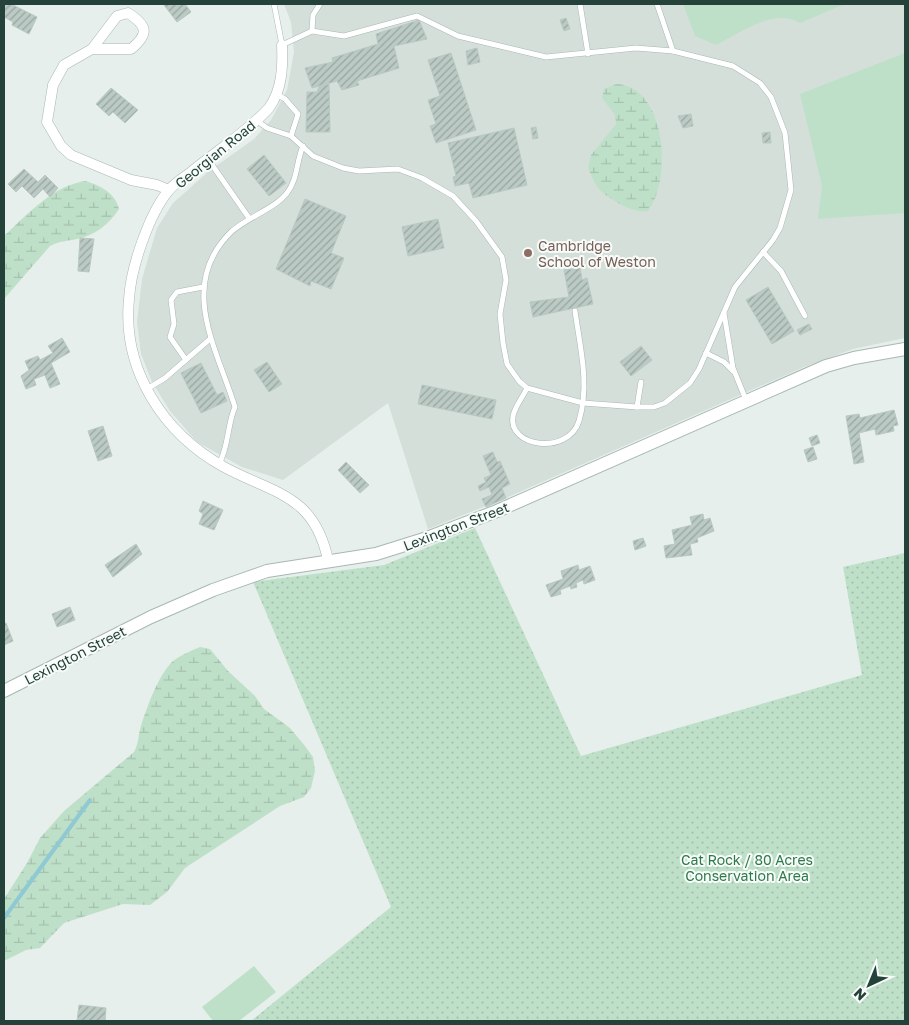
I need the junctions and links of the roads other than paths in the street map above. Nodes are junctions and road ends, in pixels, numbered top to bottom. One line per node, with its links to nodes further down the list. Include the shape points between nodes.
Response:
1 (274, 4): 6 (lane)
2 (320, 4): 5 (lane, via 313,15)
3 (580, 4): 9 (lane)
4 (658, 4): 8 (lane)
5 (312, 31): 6 (lane); 9 (lane, via 344,36 417,16 458,36 509,50 546,57)
6 (282, 45): 10 (street)
7 (92, 49): 7 (street, via 117,16 128,13 140,21 144,30 142,40 131,49); 15 (street, via 64,65 53,85 47,122 60,146 71,155 131,180)
8 (673, 51): 9 (lane, via 636,48); 17 (lane, via 733,66 760,83 771,97 785,133 791,190 780,228)
9 (588, 54)
10 (278, 96): 11 (street, Georgian Road); 12 (lane, via 285,98 298,114)
11 (256, 120): 12 (lane, via 267,128); 14 (street, Georgian Road)
12 (291, 136): 13 (lane)
13 (303, 146): 16 (lane, via 294,182 286,195); 28 (lane, via 313,156 343,168 359,171 398,168 422,178 453,196 476,220 502,257 506,280 500,314 503,343 510,368)
14 (208, 159): 15 (street, Georgian Road); 16 (lane)
15 (169, 190): 29 (street, Georgian Road, via 138,252 129,294 130,342)
16 (249, 218): 18 (lane, via 222,242 204,275)
17 (763, 252): 19 (lane, via 735,287); 21 (lane, via 781,271)
18 (202, 287): 22 (lane); 25 (lane, via 179,291 171,298 170,337)
19 (724, 310): 24 (lane); 26 (lane, via 725,331)
20 (575, 311): 31 (lane, via 585,378)
21 (806, 316)
22 (210, 339): 25 (lane); 33 (lane, via 235,407 226,450)
23 (905, 349): 30 (street, Lexington Street, via 835,363)
24 (706, 353): 26 (lane, via 727,364); 32 (lane, via 694,379 676,397 654,407)
25 (186, 360): 29 (lane)
26 (736, 375): 30 (lane)
27 (641, 382): 32 (lane)
28 (528, 388): 31 (lane); 31 (lane, via 517,407 513,423 523,436 536,444 545,445 565,438 579,423)
29 (146, 389): 33 (street, Georgian Road, via 173,428)
30 (746, 400): 34 (street, Lexington Street, via 454,528 385,552)
31 (583, 403): 32 (lane)
32 (638, 407)
33 (219, 464): 34 (street, Georgian Road, via 297,502 315,526)
34 (328, 560): 35 (street, Lexington Street, via 267,571 213,590)
35 (4, 690)

